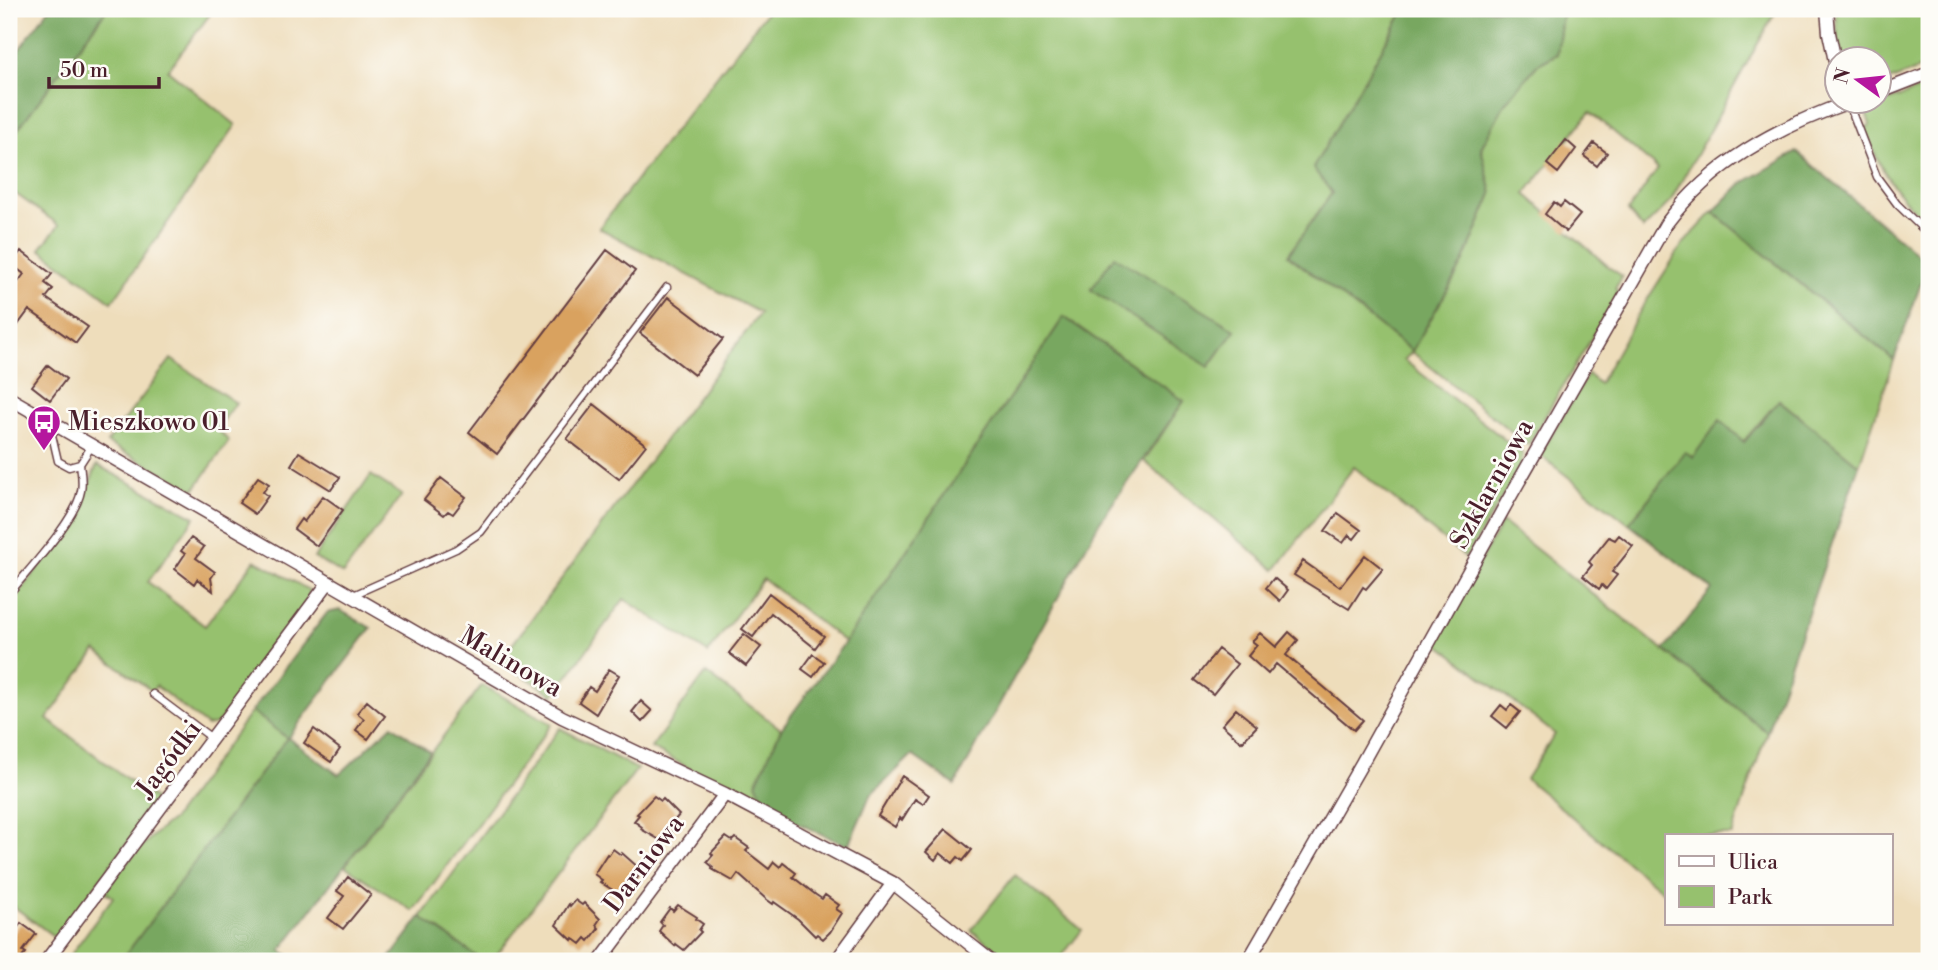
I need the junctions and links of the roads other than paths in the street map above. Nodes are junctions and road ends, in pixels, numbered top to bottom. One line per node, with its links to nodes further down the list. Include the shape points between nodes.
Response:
1 (1827, 9): 2 (street)
2 (1832, 46)
3 (1929, 73): 4 (street)
4 (1892, 88)
5 (1822, 113): 24 (street, Szklarniowa, via 1770,135 1728,161 1666,224)
6 (1853, 116): 7 (lane, via 1877,177)
7 (1929, 234)
8 (667, 287): 15 (lane, via 481,532 456,549)
9 (9, 398): 10 (street, Malinowa)
10 (49, 422): 11 (street, Malinowa); 12 (lane, via 58,461 69,467)
11 (91, 447): 12 (lane); 13 (street, Malinowa)
12 (80, 464): 14 (lane, via 81,493 70,514)
13 (328, 583): 15 (street, Malinowa); 17 (street, Jagódki)
14 (9, 594)
15 (350, 597): 18 (street, Malinowa, via 562,717)
16 (153, 694): 17 (lane)
17 (213, 739): 20 (street, Jagódki)
18 (725, 794): 19 (street, Malinowa); 21 (street, Darniowa)
19 (893, 883): 22 (street); 23 (street, Malinowa)
20 (46, 961)
21 (600, 961)
22 (836, 961)
23 (991, 961)
24 (1248, 961)

